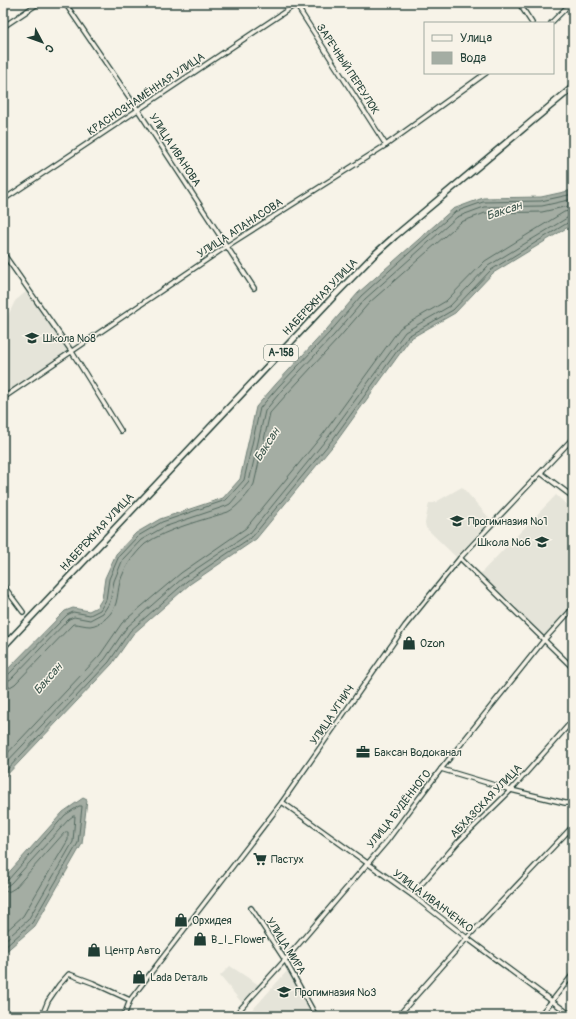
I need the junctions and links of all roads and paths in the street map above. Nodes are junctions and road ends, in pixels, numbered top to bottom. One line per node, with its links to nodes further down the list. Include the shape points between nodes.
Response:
1 (40, 3): 8 (street)
2 (65, 3): 11 (street, УЛИЦА ИВАНОВА)
3 (520, 3): 6 (street)
4 (571, 3): 7 (street)
5 (296, 4): 11 (street, КРАСНОЗНАМЁННАЯ УЛИЦА); 12 (street, ЗАРЕЧНЫЙ ПЕРЕУЛОК)
6 (531, 22)
7 (552, 22)
8 (3, 27)
9 (485, 74): 12 (street, УЛИЦА АПАНАСОВА)
10 (573, 87): 28 (main road, НАБЕРЕЖНАЯ УЛИЦА / А-158, via 374,255)
11 (138, 110): 13 (street, КРАСНОЗНАМЁННАЯ УЛИЦА); 14 (street, УЛИЦА ИВАНОВА)
12 (386, 145): 14 (street, УЛИЦА АПАНАСОВА)
13 (3, 200)
14 (227, 246): 16 (street, УЛИЦА ИВАНОВА); 17 (street, УЛИЦА АПАНАСОВА)
15 (3, 253): 17 (street)
16 (254, 288)
17 (72, 352): 18 (street, УЛИЦА АПАНАСОВА); 19 (street)
18 (3, 398)
19 (121, 431)
20 (573, 438): 21 (street, УЛИЦА УГНИЧ)
21 (541, 473): 22 (street); 23 (street, УЛИЦА УГНИЧ)
22 (573, 497)
23 (460, 558): 27 (street); 33 (street, УЛИЦА УГНИЧ, via 405,626)
24 (3, 584): 26 (street)
25 (573, 608): 27 (street, УЛИЦА БУДЁННОГО)
26 (24, 612)
27 (544, 640): 29 (street); 31 (street, УЛИЦА БУДЁННОГО)
28 (3, 648)
29 (573, 668)
30 (573, 720): 32 (street, АБХАЗСКАЯ УЛИЦА)
31 (441, 769): 32 (street); 36 (street, УЛИЦА БУДЁННОГО)
32 (511, 790): 34 (street); 37 (street, АБХАЗСКАЯ УЛИЦА, via 458,842)
33 (282, 802): 36 (street, УЛИЦА ИВАНЧЕНКО); 42 (street, УЛИЦА УГНИЧ)
34 (573, 803)
35 (573, 826): 39 (street)
36 (368, 863): 37 (street, УЛИЦА ИВАНЧЕНКО); 40 (street, УЛИЦА БУДЁННОГО)
37 (412, 895): 39 (street, УЛИЦА ИВАНЧЕНКО)
38 (251, 908): 40 (street, УЛИЦА МИРА)
39 (467, 938): 43 (street, УЛИЦА ИВАНЧЕНКО); 48 (street)
40 (285, 960): 46 (street, УЛИЦА БУДЁННОГО); 47 (street, УЛИЦА МИРА)
41 (573, 974): 43 (street)
42 (130, 1000): 44 (street, via 69,974 48,1001); 45 (street, УЛИЦА УГНИЧ)
43 (552, 1001): 49 (street); 50 (street, УЛИЦА ИВАНЧЕНКО)
44 (42, 1016)
45 (124, 1016)
46 (234, 1016)
47 (316, 1016)
48 (398, 1016)
49 (539, 1016)
50 (572, 1016)

